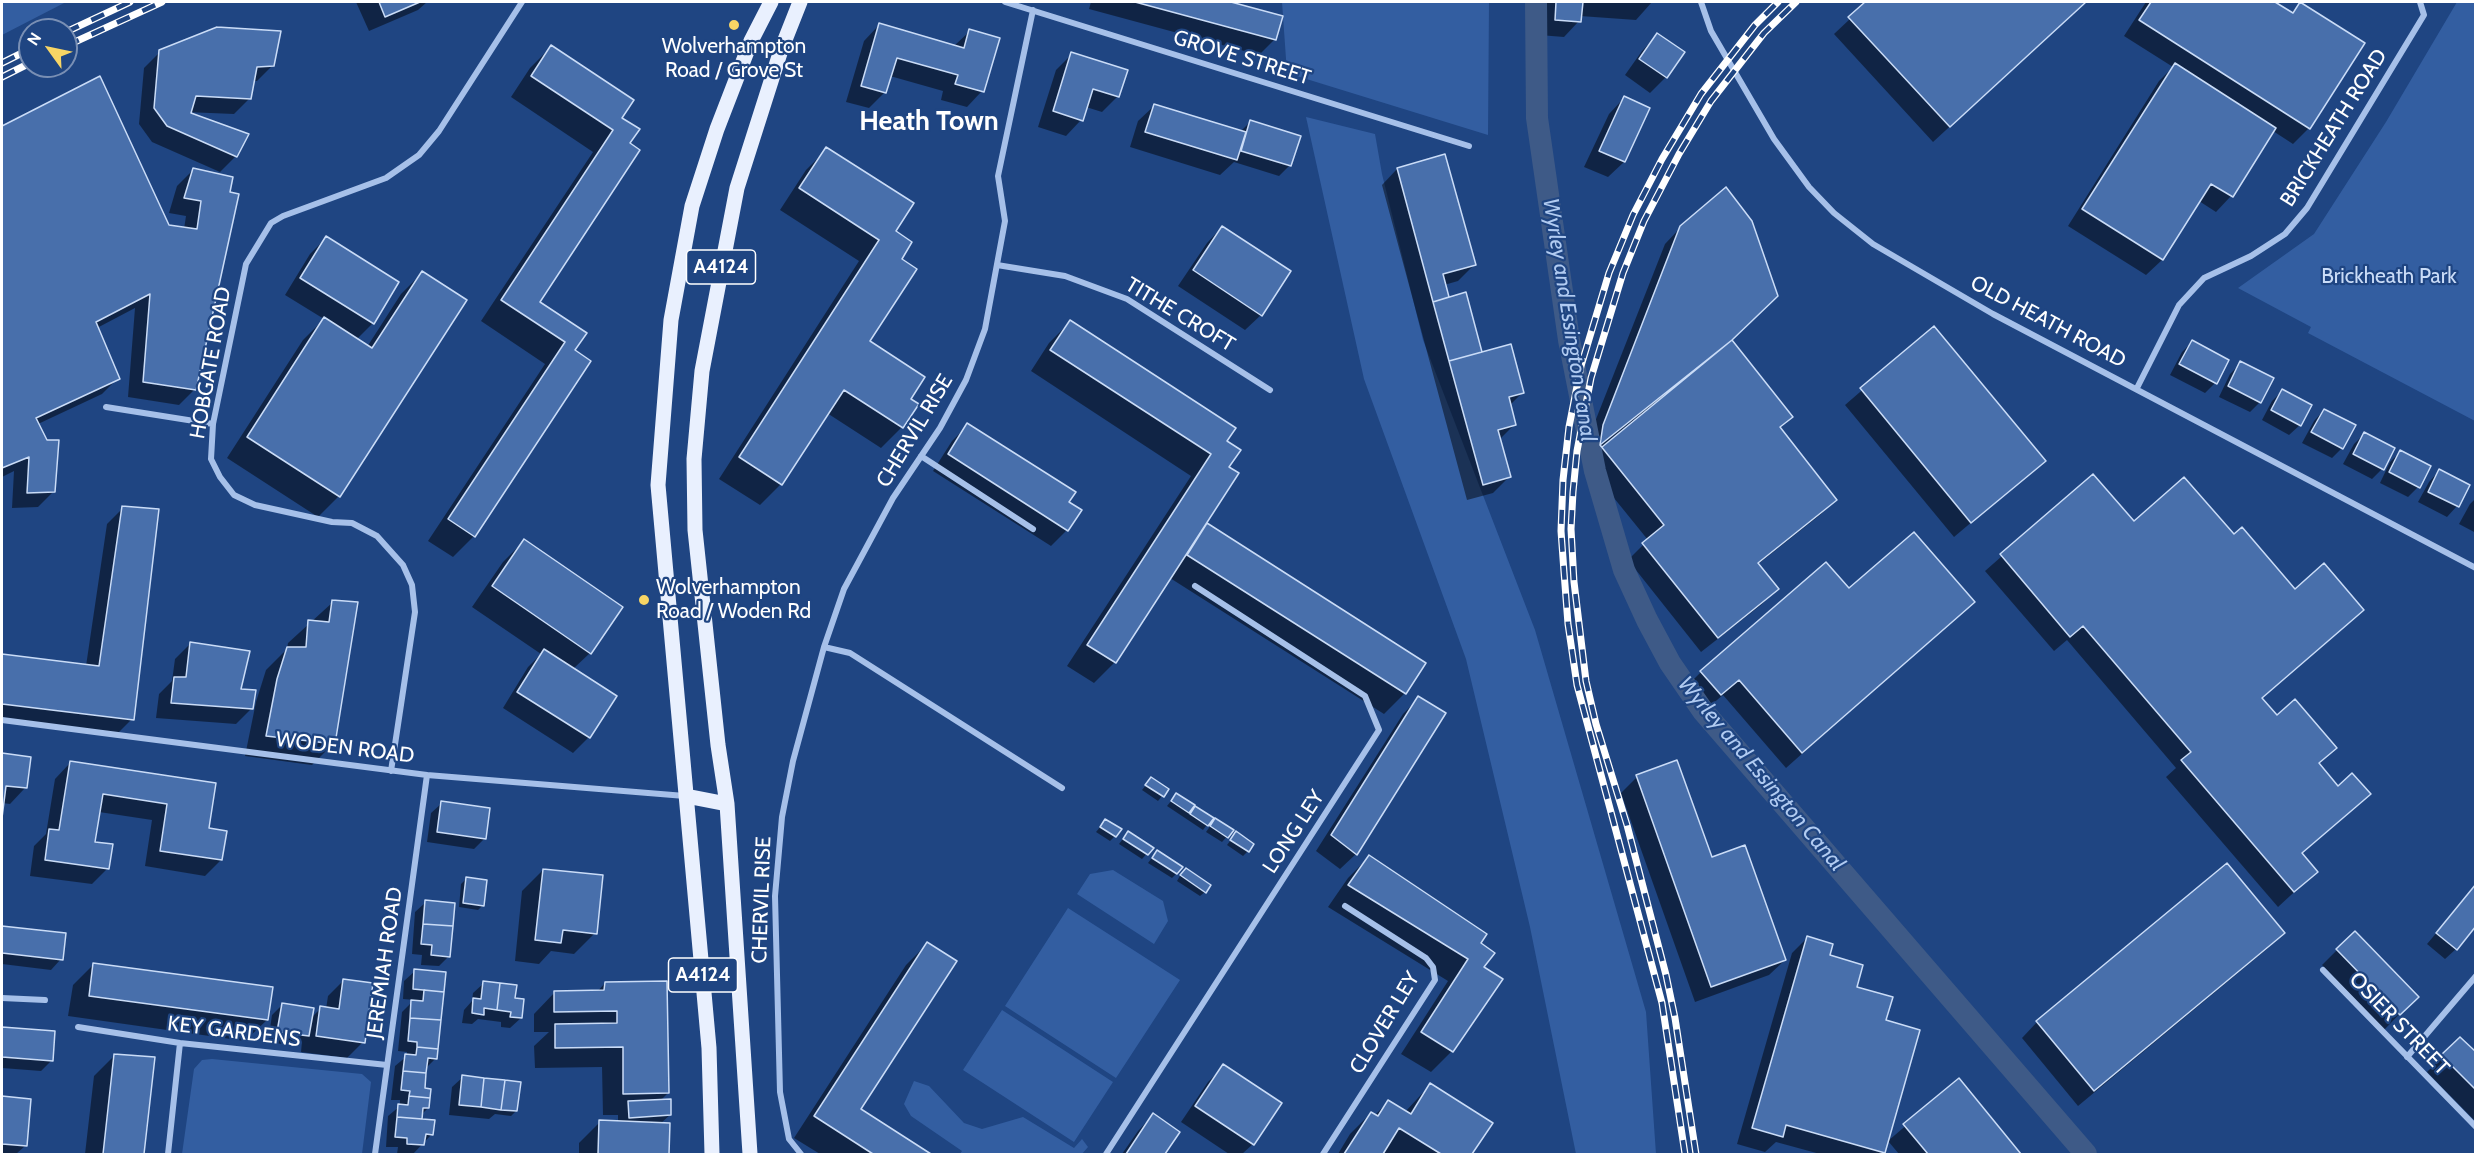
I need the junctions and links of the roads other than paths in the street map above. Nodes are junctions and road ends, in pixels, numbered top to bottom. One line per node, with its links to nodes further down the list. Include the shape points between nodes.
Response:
1 (522, 2): 13 (street, HOBGATE ROAD, via 440,131 419,155 386,178 271,223 246,264)
2 (771, 2): 23 (main road, A4124, via 717,129 692,207 671,320 658,485)
3 (800, 2): 24 (main road, A4124, via 737,188 701,382 694,459 695,530 717,745)
4 (1005, 2): 7 (street, GROVE STREET)
5 (1701, 2): 10 (street, OLD HEATH ROAD, via 1711,32 1774,139 1809,187 1834,213 1873,244 1993,314)
6 (2420, 2): 10 (street, BRICKHEATH ROAD, via 2424,15 2307,208 2285,234 2204,279 2179,305)
7 (1033, 10): 8 (street, GROVE STREET); 9 (street, CHERVIL RISE, via 999,176 1005,221)
8 (1469, 146)
9 (997, 265): 11 (street, TITHE CROFT, via 1065,276 1127,299); 14 (street, CHERVIL RISE, via 985,329 966,380)
10 (2137, 388): 16 (street, OLD HEATH ROAD)
11 (1270, 390)
12 (106, 406): 13 (street)
13 (213, 424): 20 (street, HOBGATE ROAD, via 212,459 234,495 255,505 332,522 352,522 377,536 403,565 412,585 415,612)
14 (921, 456): 15 (street); 18 (street, CHERVIL RISE, via 849,579)
15 (1033, 529)
16 (2475, 568)
17 (1195, 586): 40 (street, LONG LEY, via 1365,696 1379,730)
18 (824, 647): 22 (street, via 850,653); 39 (street, CHERVIL RISE, via 793,761 782,817 775,896 780,1092 789,1139)
19 (2, 720): 20 (street, WODEN ROAD)
20 (391, 771): 21 (street, WODEN ROAD)
21 (428, 775): 23 (street, WODEN ROAD); 33 (street, JEREMIAH ROAD)
22 (1062, 788)
23 (686, 796): 24 (main road); 37 (main road, A4124, via 709,1048)
24 (727, 804): 38 (main road, A4124)
25 (1345, 906): 41 (street, CLOVER LEY, via 1426,958 1435,980)
26 (2323, 970): 32 (street, OSIER STREET)
27 (2475, 976): 32 (street)
28 (2, 998): 29 (street)
29 (45, 1000)
30 (78, 1027): 31 (street, KEY GARDENS)
31 (180, 1043): 33 (street, KEY GARDENS); 35 (street)
32 (2407, 1056): 34 (street, OSIER STREET)
33 (387, 1065): 36 (street, JEREMIAH ROAD)
34 (2475, 1127)
35 (168, 1155)
36 (375, 1155)
37 (712, 1155)
38 (750, 1155)
39 (801, 1155)
40 (1106, 1155)
41 (1323, 1155)

